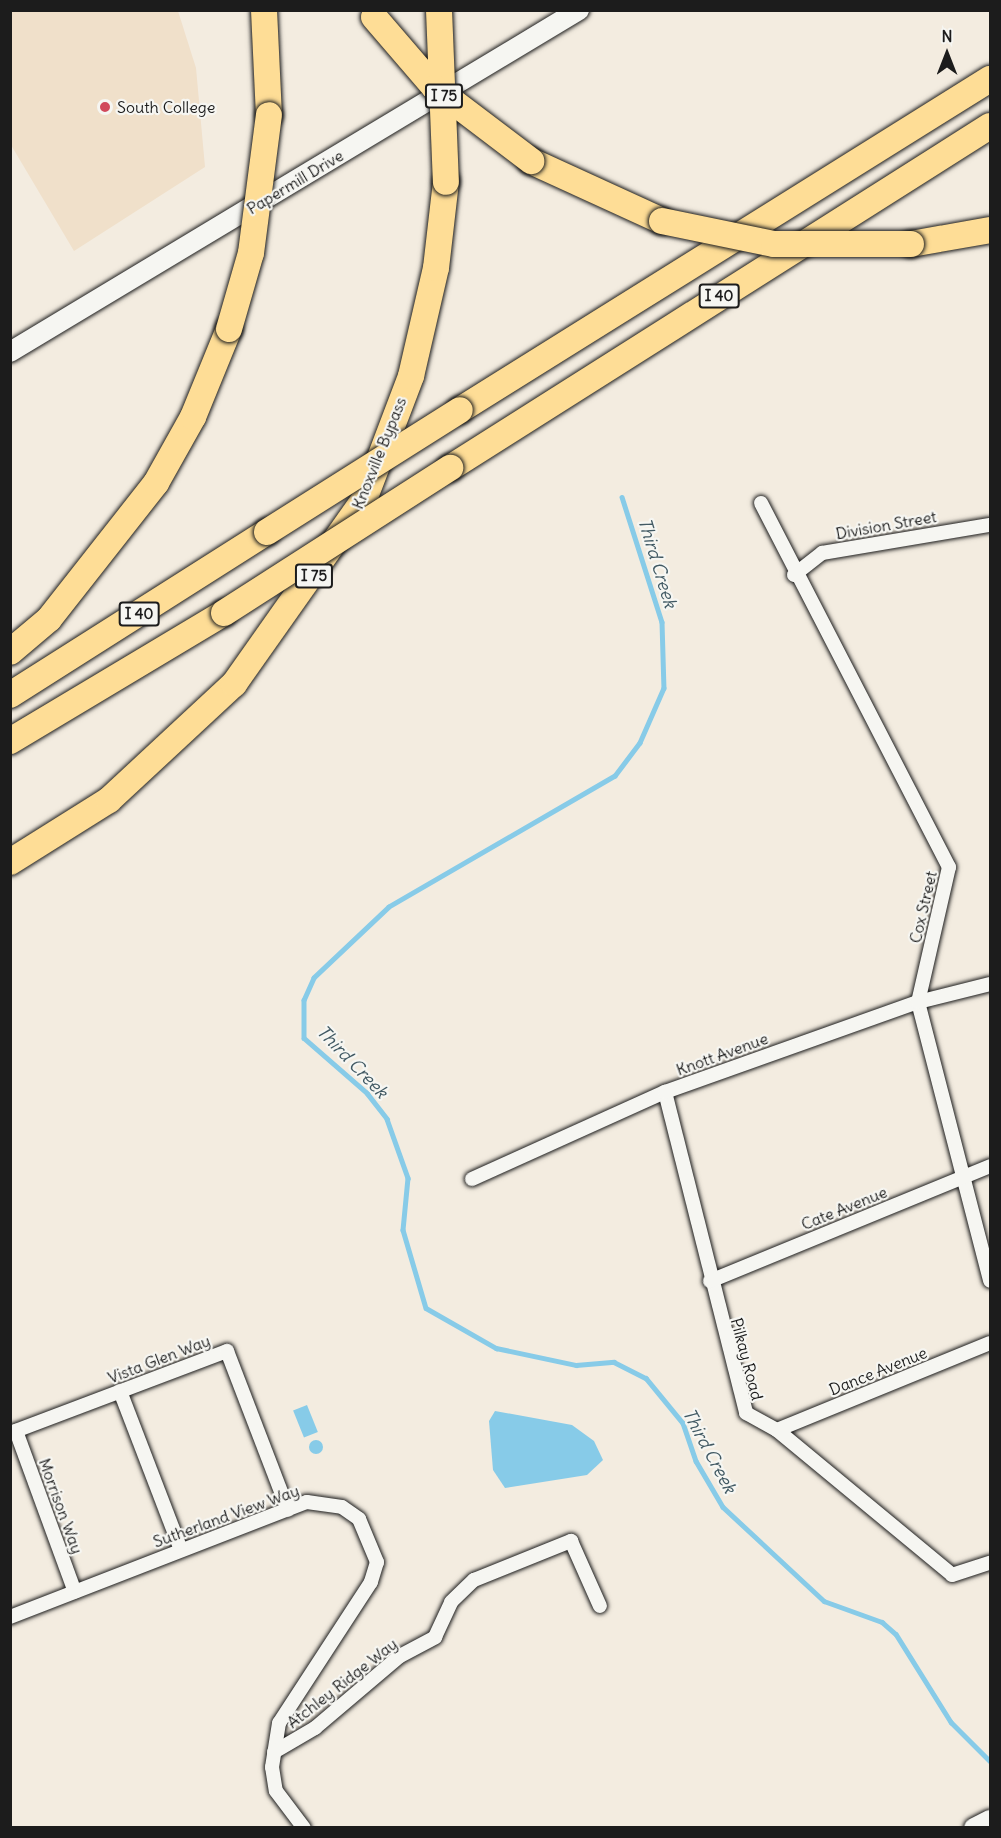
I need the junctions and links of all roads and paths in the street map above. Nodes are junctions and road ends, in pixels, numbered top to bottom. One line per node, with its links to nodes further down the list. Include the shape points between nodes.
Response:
1 (264, 10): 12 (highway, bridge, via 269,115 251,253 229,328 193,417 156,483 64,601)
2 (439, 10): 15 (highway, Knoxville Bypass / I 75, bridge, via 446,182 436,268 411,376 364,500 234,684 109,800)
3 (579, 10): 8 (main road, Papermill Drive)
4 (372, 14): 7 (highway, bridge, via 435,88 531,161 662,221 784,245 911,244)
5 (990, 79): 13 (highway, I 40, bridge)
6 (990, 126): 14 (highway, I 40, bridge, via 224,613)
7 (990, 230)
8 (10, 352)
9 (761, 503): 11 (street, Cox Street)
10 (990, 525): 11 (street, Division Street, via 822,553)
11 (794, 575): 17 (street, Cox Street, via 949,867)
12 (10, 652)
13 (10, 695)
14 (10, 741)
15 (10, 862)
16 (990, 984): 17 (street, Knott Avenue)
17 (918, 1002): 18 (street, Knott Avenue); 20 (street, Cox Street)
18 (665, 1092): 21 (street, Knott Avenue); 22 (street, Pilkay Road)
19 (990, 1166): 20 (street, Cate Avenue)
20 (965, 1176): 22 (street, Cate Avenue); 23 (street, Cox Street)
21 (472, 1179)
22 (710, 1281): 26 (street, Pilkay Road, via 738,1400 757,1424)
23 (990, 1281)
24 (990, 1343): 26 (street, Dance Avenue)
25 (120, 1391): 27 (street, Vista Glen Way); 28 (street, Vista Glen Way, via 227,1351); 29 (street)
26 (777, 1430): 30 (street, Pilkay Road, via 952,1575)
27 (13, 1432): 31 (street, Morrison Way)
28 (288, 1510): 29 (street, Sutherland View Way); 34 (street, Sutherland View Way, via 307,1502 342,1507 359,1519 377,1562 371,1582 279,1723)
29 (181, 1550): 31 (street, Sutherland View Way)
30 (990, 1563)
31 (75, 1592): 33 (street, Sutherland View Way)
32 (600, 1606): 34 (street, Atchley Ridge Way, via 571,1541 474,1580 451,1602 435,1637 400,1656 315,1728)
33 (10, 1617)
34 (274, 1752): 36 (street, Sutherland View Way, via 276,1791)
35 (990, 1820): 37 (main road)
36 (304, 1827)
37 (974, 1827)

